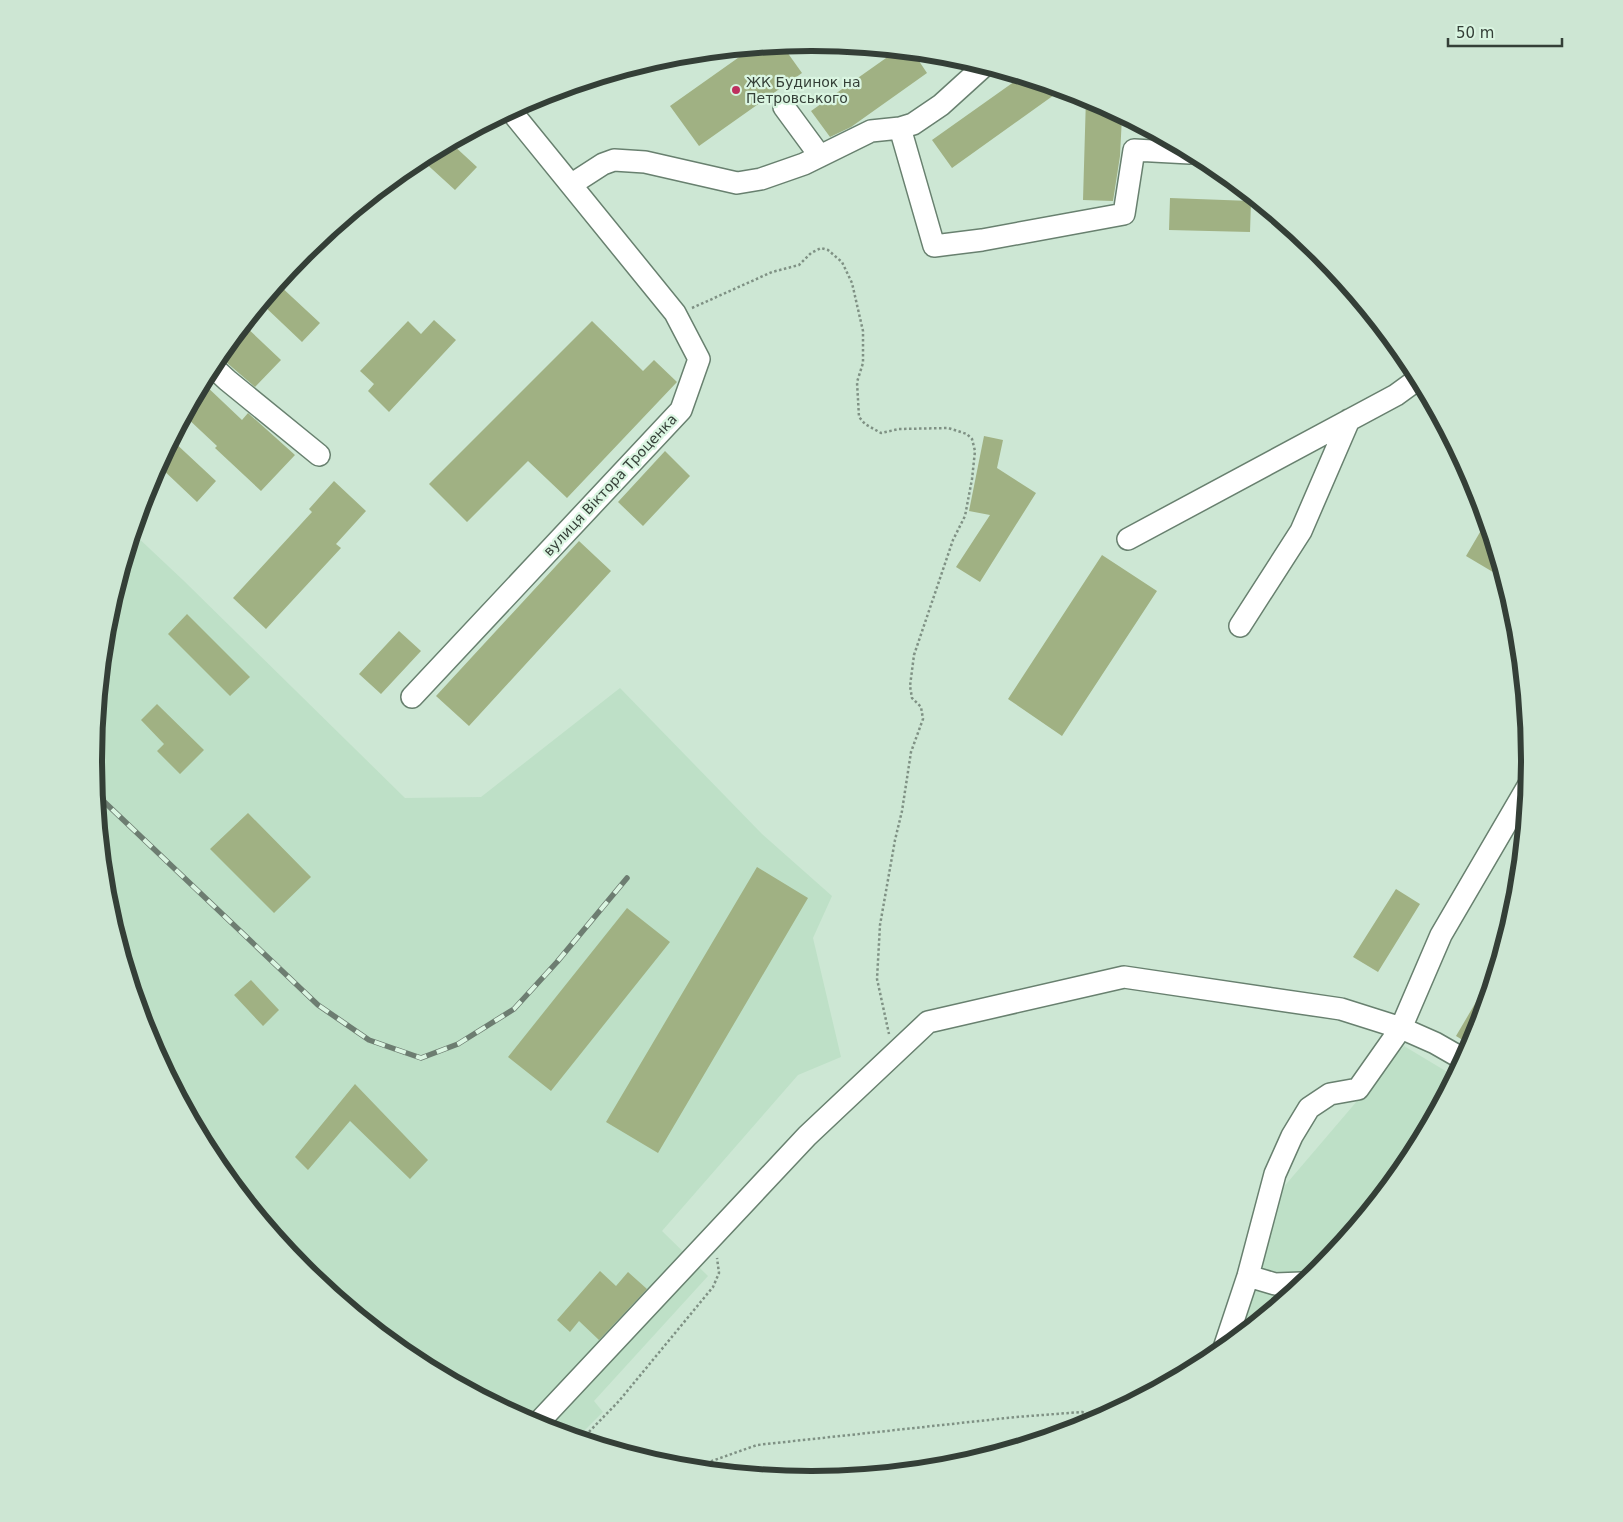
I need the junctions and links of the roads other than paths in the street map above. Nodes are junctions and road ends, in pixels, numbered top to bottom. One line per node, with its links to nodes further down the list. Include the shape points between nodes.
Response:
1 (978, 71): 4 (street, via 921,120)
2 (784, 107): 6 (street)
3 (515, 116): 7 (street, вулиця Віктора Троценка)
4 (900, 128): 5 (street, via 934,246 1124,214 1134,150); 6 (street, via 870,131)
5 (1176, 152)
6 (820, 156): 7 (street, via 780,174 737,183 645,162 614,160)
7 (572, 184): 14 (street, вулиця Віктора Троценка, via 675,313 699,359 681,410)
8 (218, 371): 11 (street)
9 (1412, 383): 10 (street)
10 (1350, 420): 12 (street); 13 (street, via 1301,532)
11 (319, 455)
12 (1128, 539)
13 (1240, 626)
14 (412, 697)
15 (1520, 799): 16 (street, via 1441,935)
16 (1401, 1028): 17 (street); 18 (street, via 1358,1090 1330,1094 1316,1103 1292,1136 1274,1174); 21 (street, via 1341,1009 1124,977 928,1022 807,1136)
17 (1457, 1055)
18 (1248, 1276): 19 (street, via 1275,1284); 20 (street)
19 (1291, 1283)
20 (1228, 1335)
21 (543, 1418)

